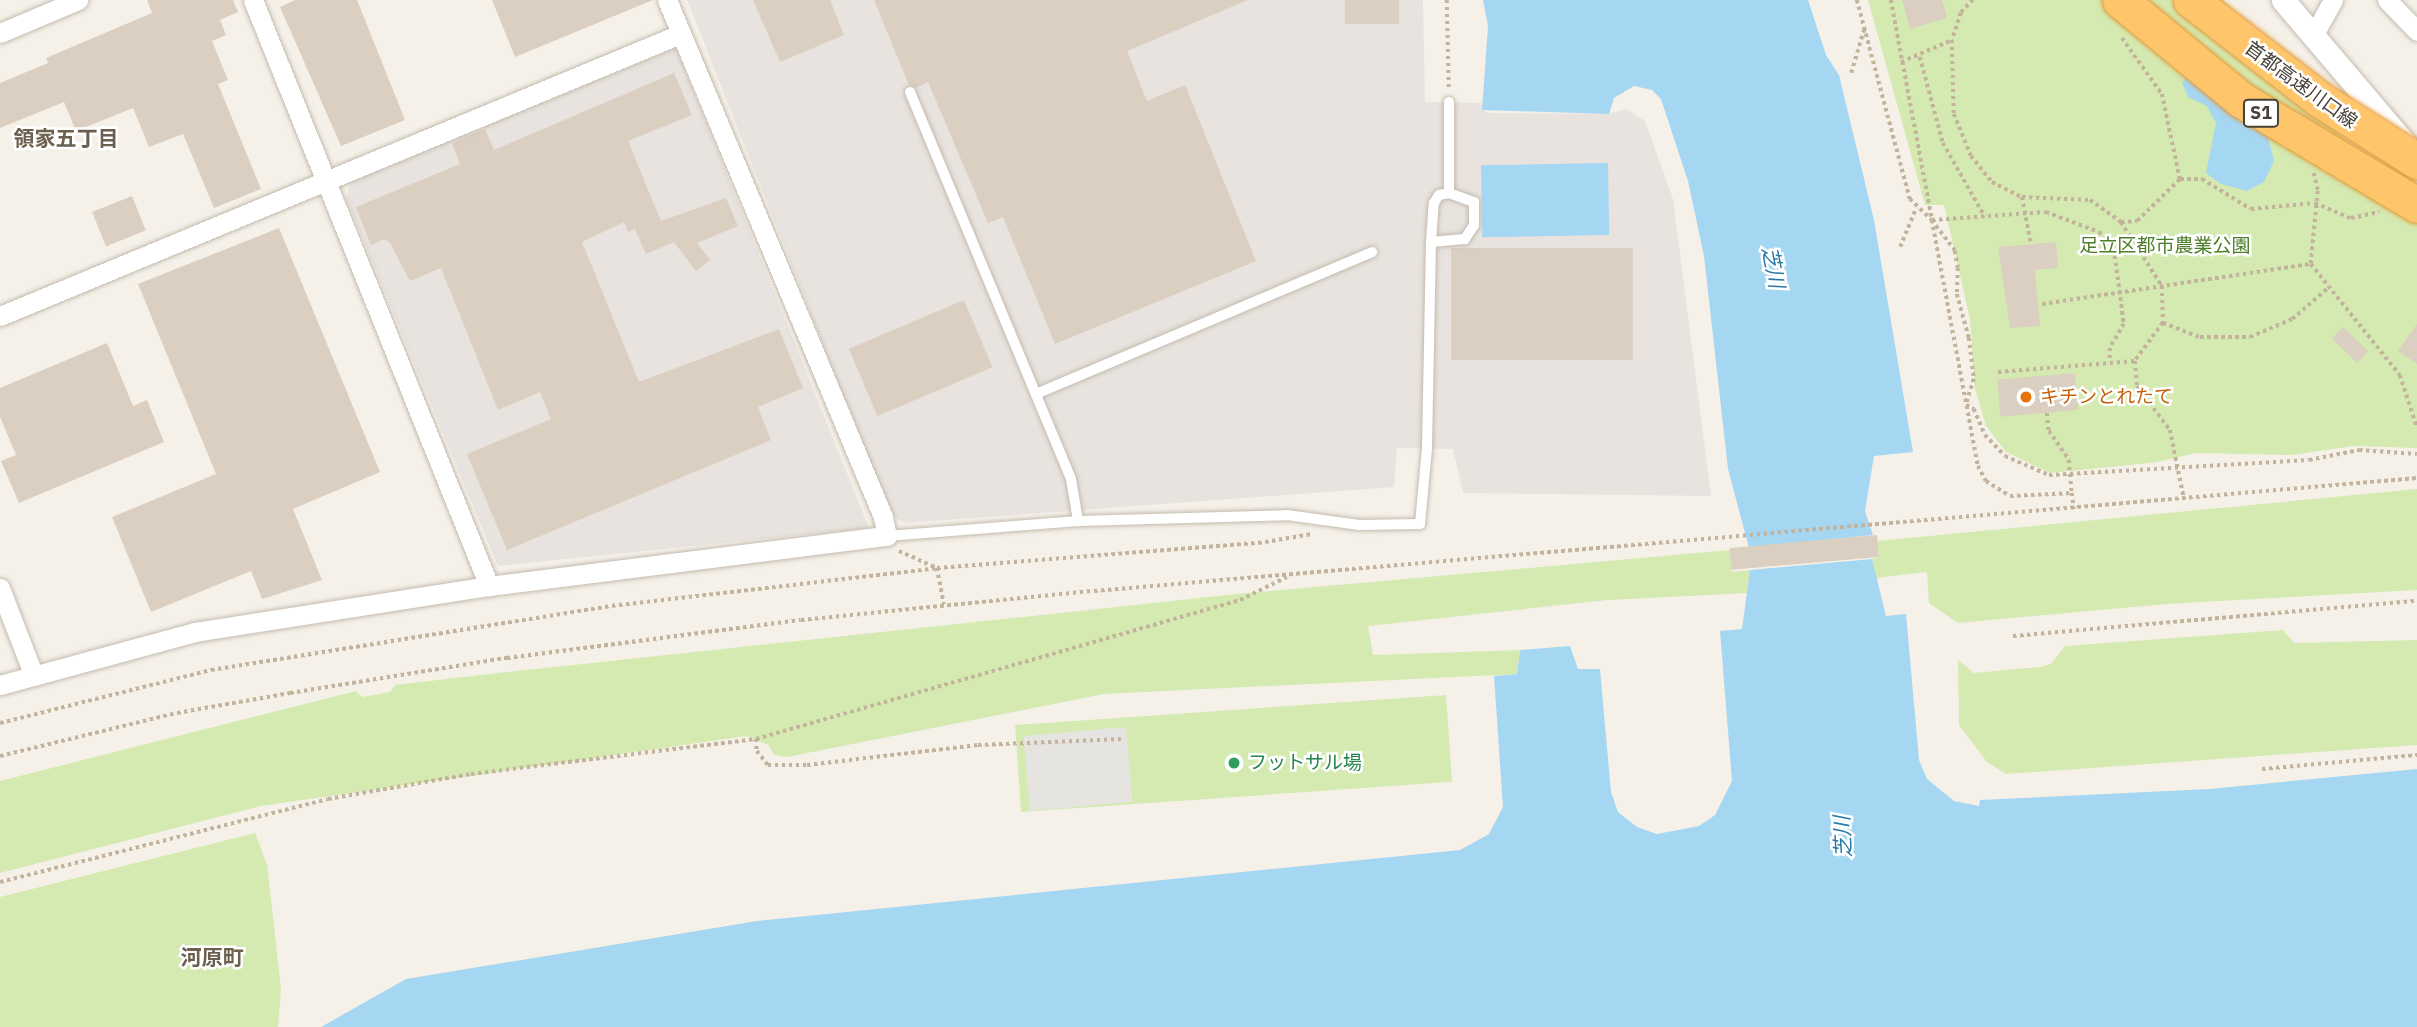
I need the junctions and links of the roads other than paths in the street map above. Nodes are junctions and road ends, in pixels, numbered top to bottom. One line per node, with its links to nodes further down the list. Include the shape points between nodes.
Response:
1 (78, 0): 11 (street)
2 (253, 0): 18 (street)
3 (667, 0): 12 (street)
4 (2120, 0): 21 (highway, 首都高速川口線 / S1, bridge, via 2240,99)
5 (2150, 0): 19 (highway, via 2219,60 2311,126)
6 (2191, 0): 17 (highway, 首都高速川口線 / S1, bridge, via 2319,99)
7 (2283, 0): 13 (street)
8 (2333, 0): 13 (street)
9 (2386, 0): 10 (street)
10 (2417, 31)
11 (0, 33)
12 (680, 34): 18 (street); 27 (street)
13 (2313, 36): 17 (street)
14 (910, 93): 25 (lane)
15 (1449, 102): 20 (lane)
16 (2417, 148): 17 (street)
17 (2411, 151)
18 (324, 178): 24 (street); 28 (street)
19 (2417, 189): 21 (lane)
20 (1449, 193): 22 (lane, via 1439,195 1434,203); 22 (lane, via 1474,202 1474,226 1465,239)
21 (2402, 208)
22 (1432, 242): 26 (lane, via 1420,524 1359,525 1287,515)
23 (1372, 252): 25 (lane)
24 (0, 316)
25 (1036, 394): 26 (lane, via 1071,479)
26 (1078, 521): 27 (lane)
27 (890, 542): 28 (street)
28 (489, 586): 30 (street, via 195,632)
29 (0, 588): 30 (street)
30 (34, 676): 31 (street)
31 (0, 685)

